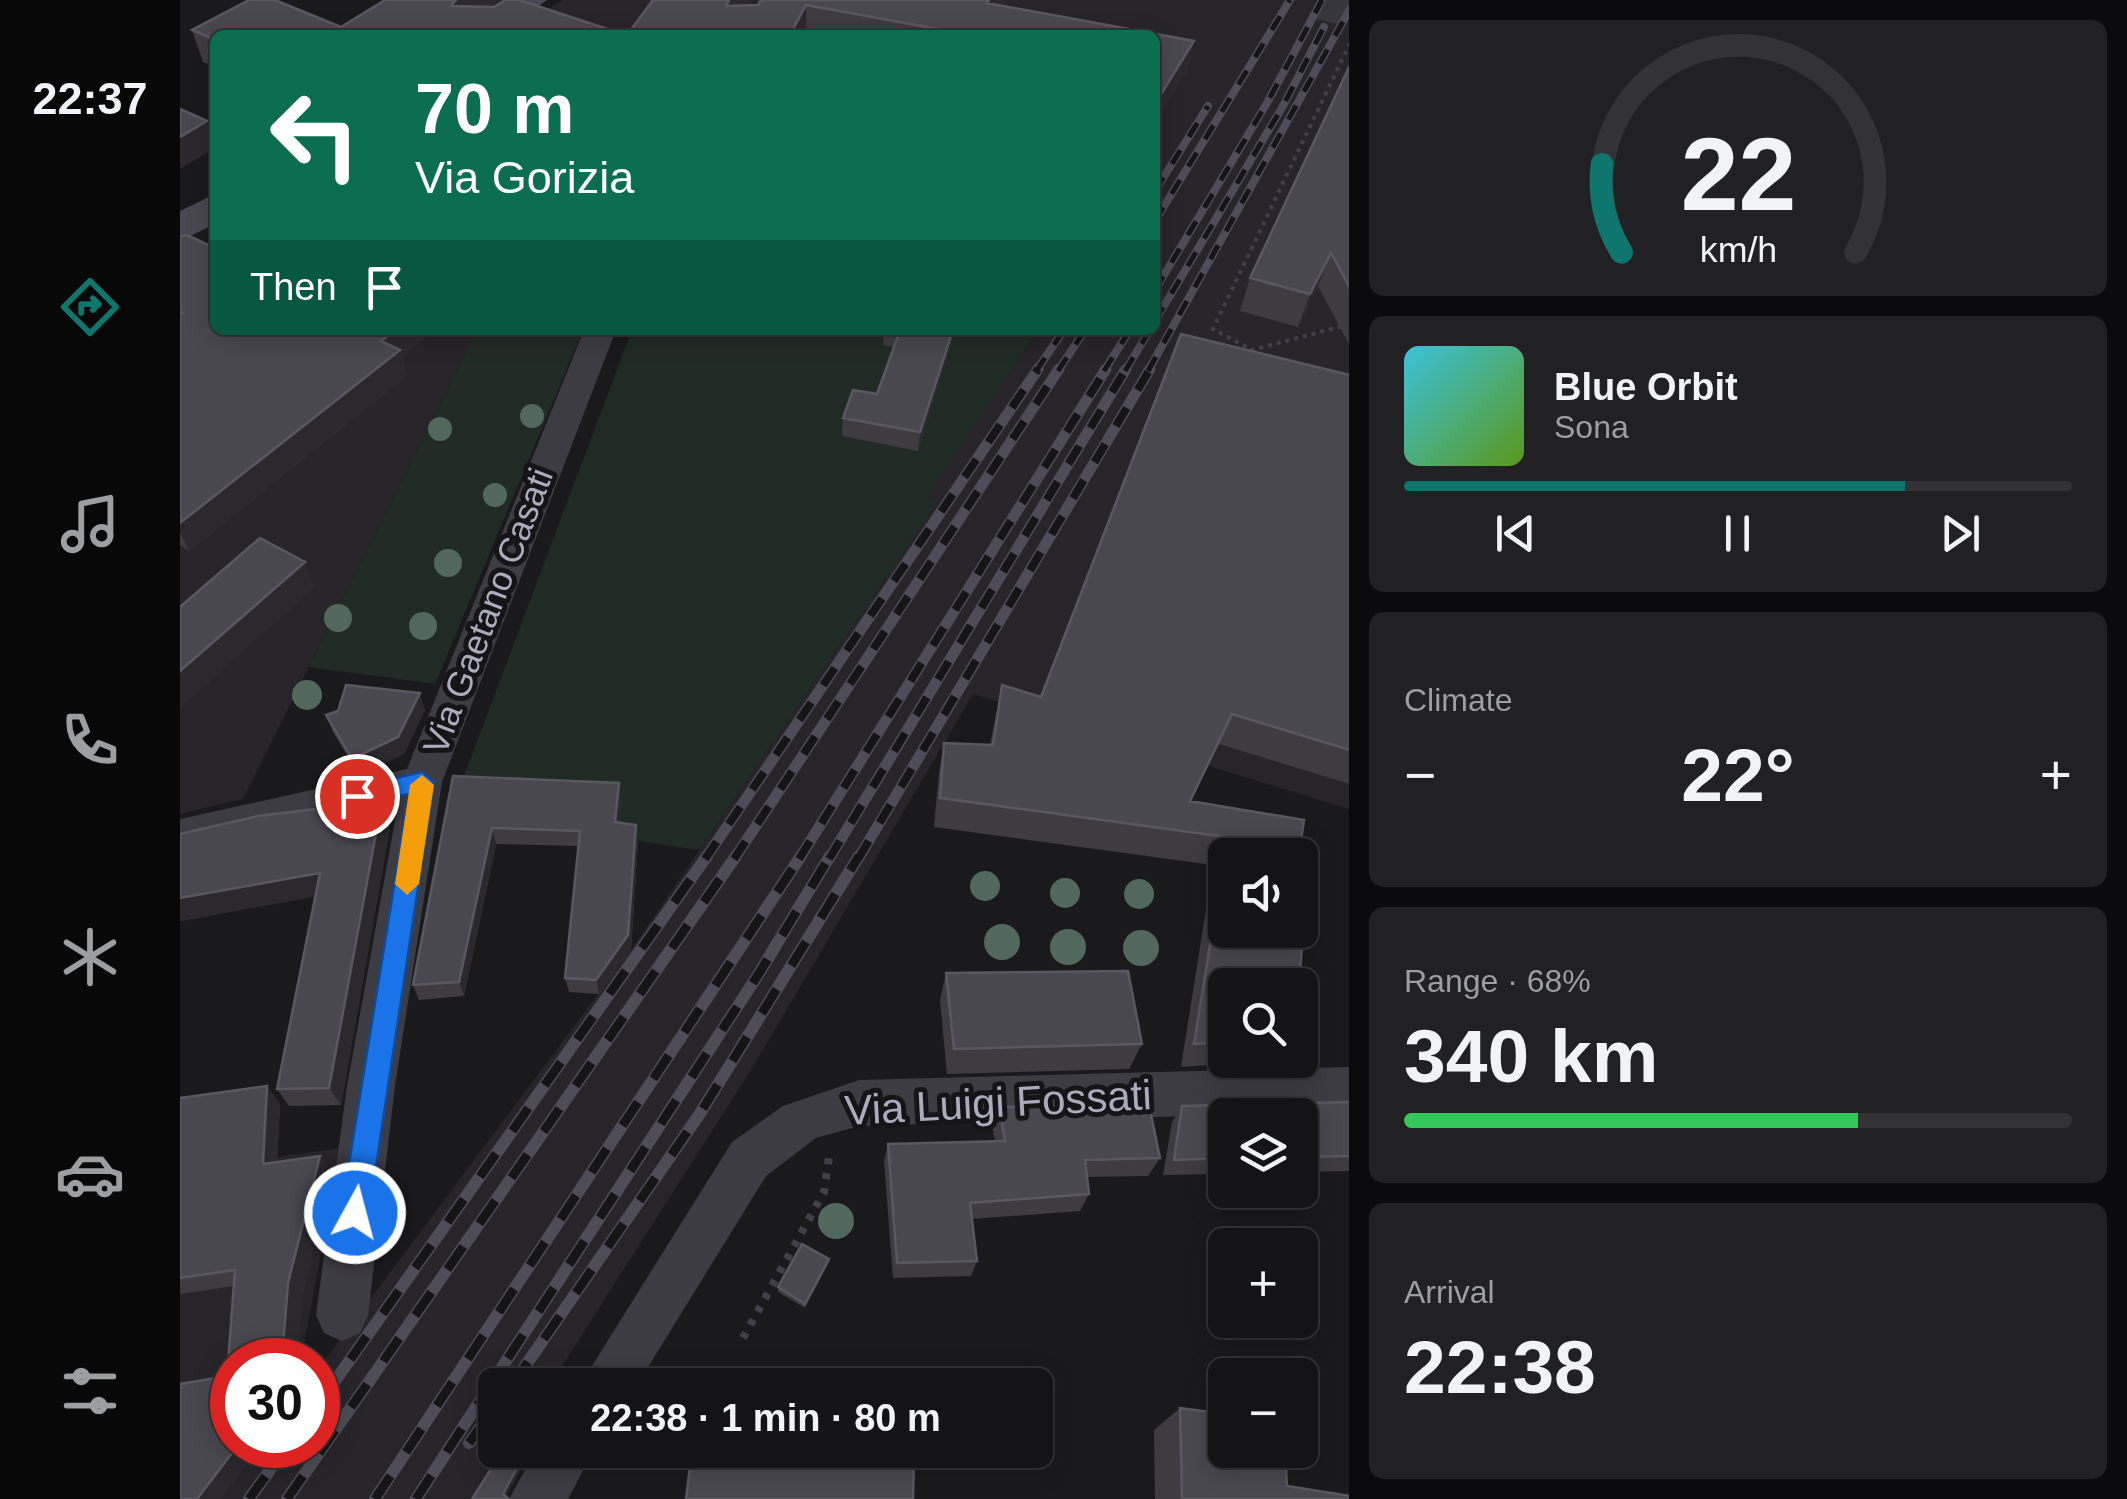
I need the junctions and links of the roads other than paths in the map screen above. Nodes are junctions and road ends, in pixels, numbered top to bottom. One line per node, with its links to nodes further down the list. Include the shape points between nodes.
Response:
1 (530, 0): 2 (main road)
2 (484, 30)
3 (210, 209): 4 (main road)
4 (180, 229)
5 (598, 335): 6 (street, Via Gaetano Casati)
6 (422, 782): 7 (street); 9 (street, Via Gaetano Casati)
7 (180, 837)
8 (1349, 1089): 10 (street, Via Luigi Fossati, via 835,1106 793,1124 749,1159)
9 (342, 1315)
10 (618, 1368)
11 (556, 1468): 12 (street)
12 (537, 1499)

